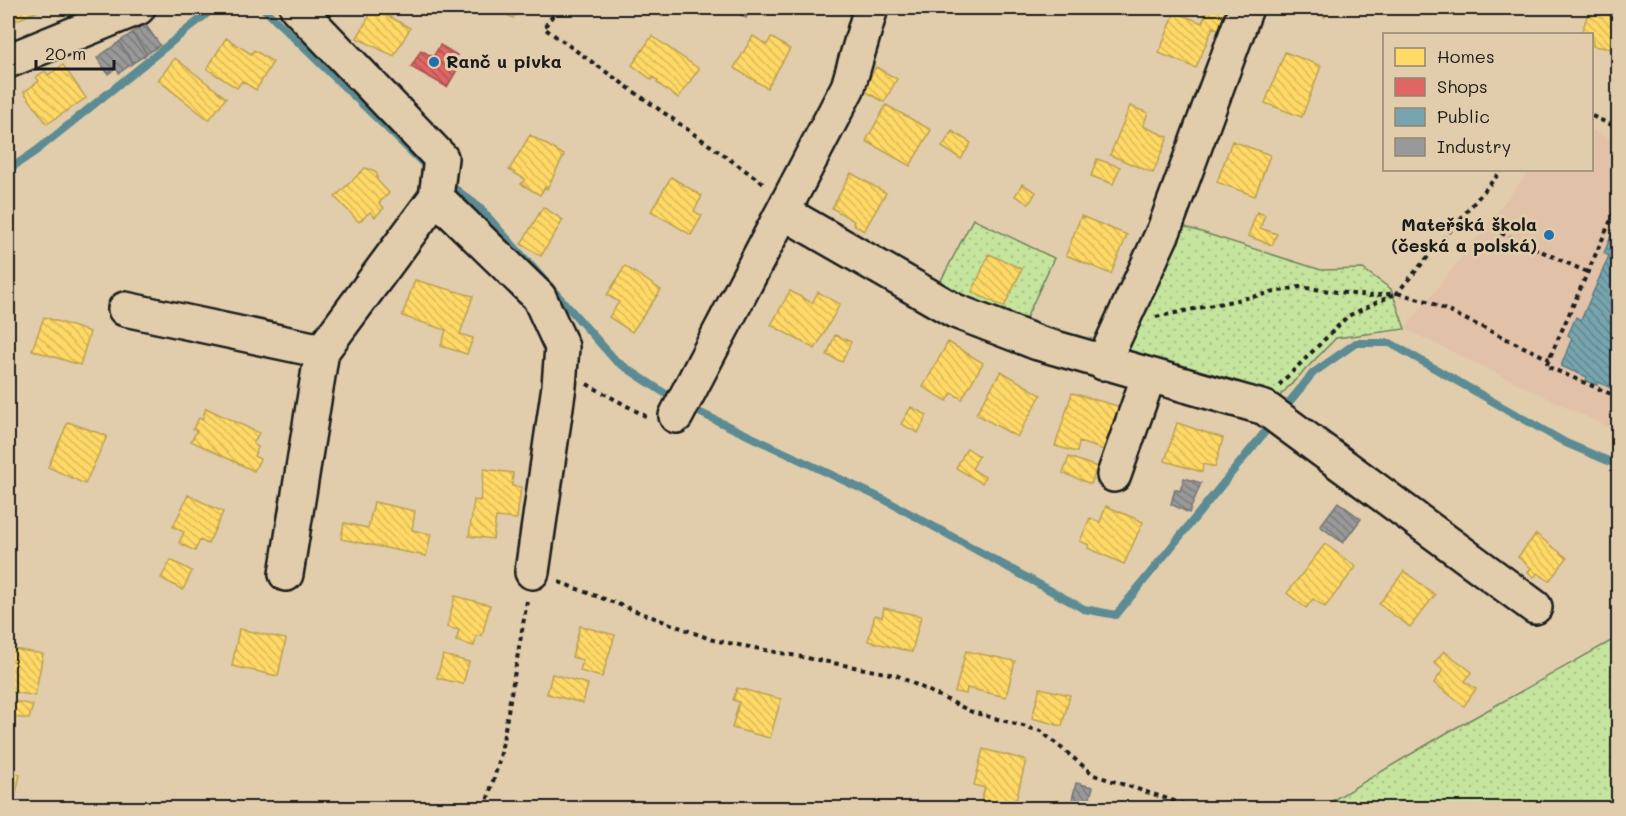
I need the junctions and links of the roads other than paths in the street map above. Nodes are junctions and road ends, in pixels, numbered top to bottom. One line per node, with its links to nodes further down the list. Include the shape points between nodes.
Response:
1 (138, 8): 5 (street)
2 (297, 8): 6 (street, via 441,158)
3 (871, 8): 7 (street, via 848,87)
4 (1246, 8): 10 (street, via 1164,230)
5 (8, 61)
6 (436, 197): 9 (street); 14 (street, via 539,297 562,347)
7 (786, 207): 10 (street, via 955,311); 12 (street)
8 (125, 309): 9 (street)
9 (322, 351): 15 (street)
10 (1103, 363): 11 (street)
11 (1149, 375): 13 (street); 16 (street, via 1259,406)
12 (681, 407)
13 (1114, 475)
14 (531, 572)
15 (286, 574)
16 (1535, 607)

